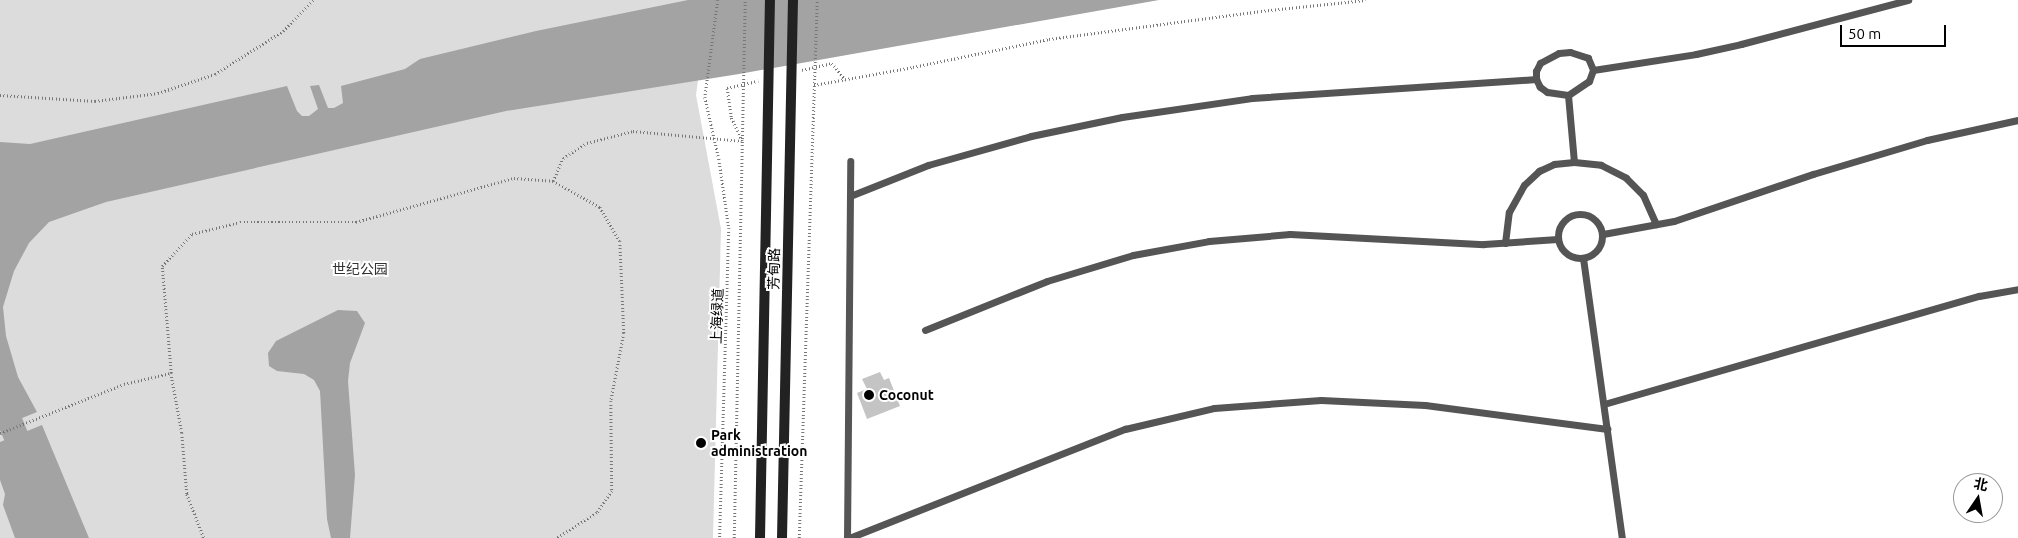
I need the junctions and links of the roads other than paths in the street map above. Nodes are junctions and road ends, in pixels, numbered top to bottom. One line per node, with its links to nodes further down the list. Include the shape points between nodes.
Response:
1 (770, 0): 20 (main road, 芳甸路)
2 (793, 0): 21 (main road, 芳甸路)
3 (1908, 0): 4 (lane, via 1696,54)
4 (1593, 70): 5 (lane, via 1588,58 1570,52 1559,53 1540,63); 6 (lane, via 1589,81)
5 (1536, 79): 6 (lane, via 1546,92); 10 (lane, via 1252,98 1122,117 1031,136 928,165)
6 (1568, 95): 9 (lane)
7 (2018, 120): 11 (lane, via 1927,140)
8 (850, 161): 10 (lane)
9 (1574, 162): 11 (lane, via 1601,165 1626,178 1643,194); 14 (lane, via 1554,164 1539,171 1524,185 1509,212)
10 (850, 196): 22 (lane)
11 (1656, 224): 12 (lane)
12 (1602, 234): 13 (lane, via 1596,220 1578,214 1567,218 1560,226); 15 (lane, via 1598,250)
13 (1558, 239): 14 (lane); 15 (lane, via 1565,253)
14 (1505, 243): 17 (lane, via 1290,234 1209,241 1133,254 1057,278)
15 (1583, 258): 18 (lane)
16 (2018, 289): 18 (lane, via 1979,296)
17 (925, 330)
18 (1604, 404): 19 (lane)
19 (1607, 429): 22 (lane, via 1425,405 1321,400 1214,408 1125,429); 23 (lane)
20 (760, 538)
21 (782, 538)
22 (848, 538)
23 (1622, 538)

